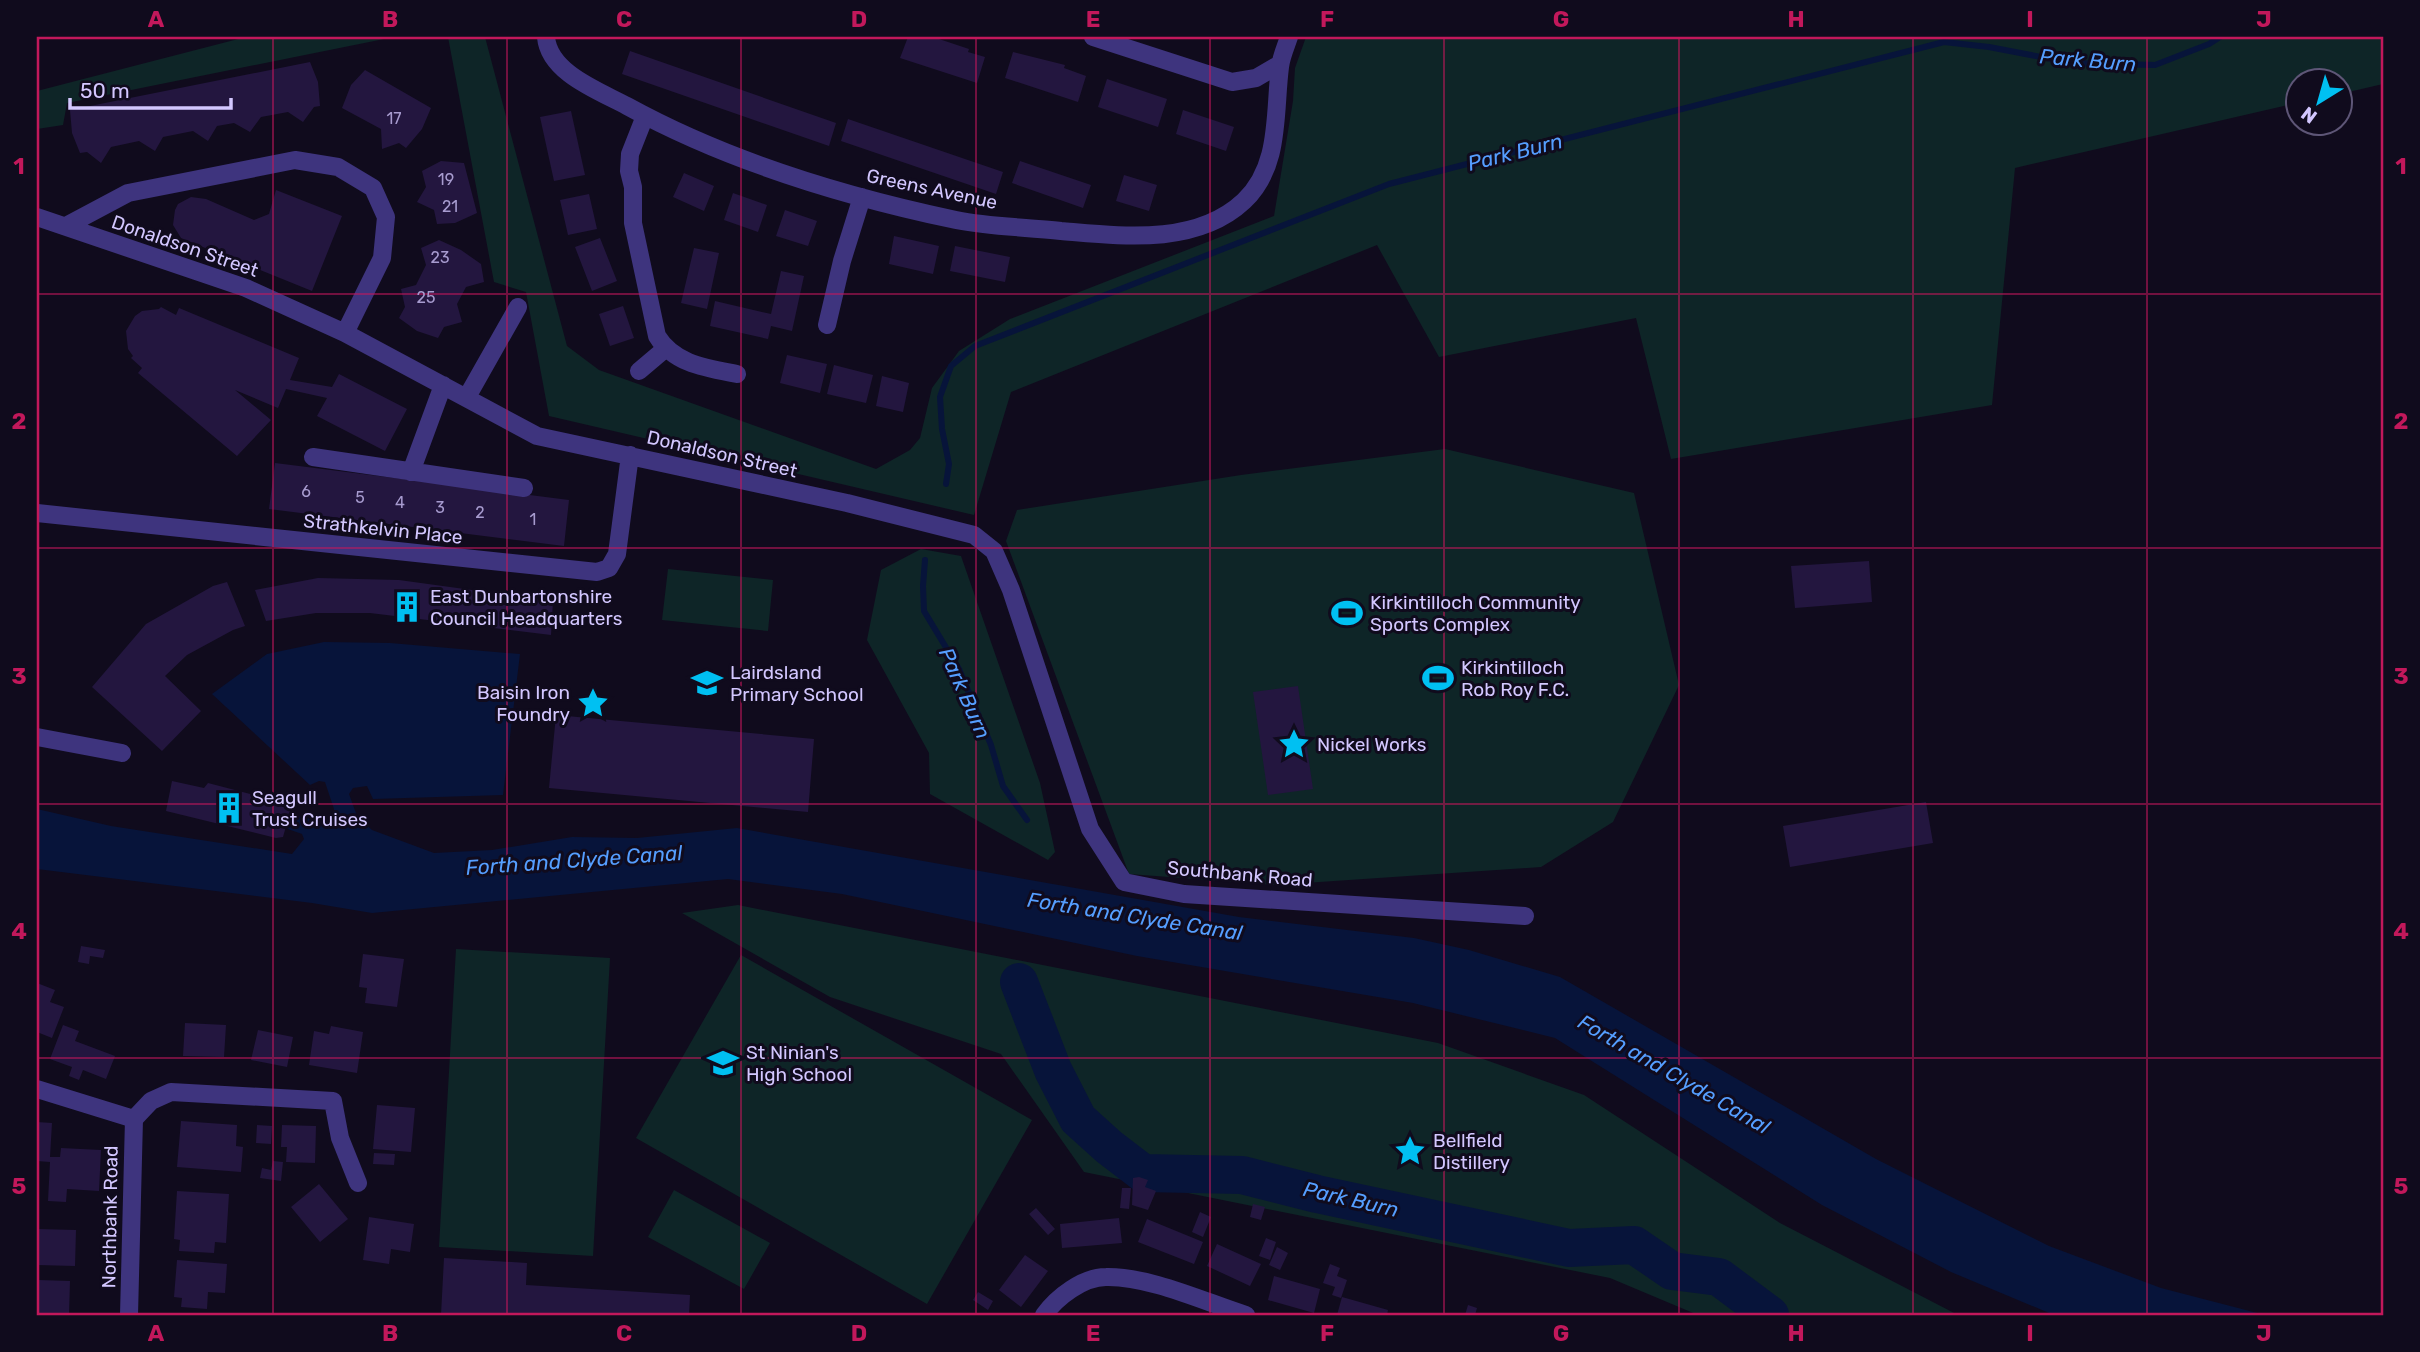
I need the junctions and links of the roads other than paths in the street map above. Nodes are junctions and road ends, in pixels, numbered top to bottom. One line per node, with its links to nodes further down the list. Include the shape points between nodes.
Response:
1 (546, 37): 5 (street, Greens Avenue, via 558,65)
2 (1093, 37): 4 (street, via 1233,82 1256,78)
3 (1289, 37): 4 (street, Greens Avenue)
4 (1280, 64): 6 (street, Greens Avenue, via 1276,136 1261,179 1226,215 1200,226 1167,234 1117,236 958,220)
5 (645, 116): 6 (street, Greens Avenue, via 770,170); 12 (street, via 630,154 633,223 657,337)
6 (862, 197): 10 (street)
7 (37, 218): 8 (street, Donaldson Street)
8 (66, 226): 11 (street, Donaldson Street, via 246,288); 11 (street, via 128,193 295,160 338,167 373,188 386,217 382,258)
9 (518, 307): 16 (street)
10 (827, 326)
11 (345, 333): 15 (street, Donaldson Street)
12 (665, 349): 13 (street); 14 (street, via 694,365)
13 (639, 371)
14 (737, 374)
15 (443, 385): 16 (street, Donaldson Street); 19 (street)
16 (467, 397): 17 (street, Donaldson Street, via 537,436)
17 (630, 455): 21 (street, Strathkelvin Place, via 617,554 609,568 597,572); 22 (street, Donaldson Street)
18 (313, 457): 19 (street)
19 (411, 472): 20 (street)
20 (524, 488)
21 (37, 513)
22 (974, 535): 25 (street, Southbank Road, via 994,551 1011,590 1090,829 1124,882 1184,894)
23 (37, 737): 24 (street)
24 (122, 753)
25 (1525, 916)
26 (37, 1089): 27 (street)
27 (134, 1119): 28 (street, via 151,1101 171,1092 333,1101 340,1139); 29 (street, Northbank Road)
28 (358, 1183)
29 (129, 1315)
30 (1044, 1315): 31 (street, via 1080,1283 1104,1277 1139,1280)
31 (1246, 1315)

